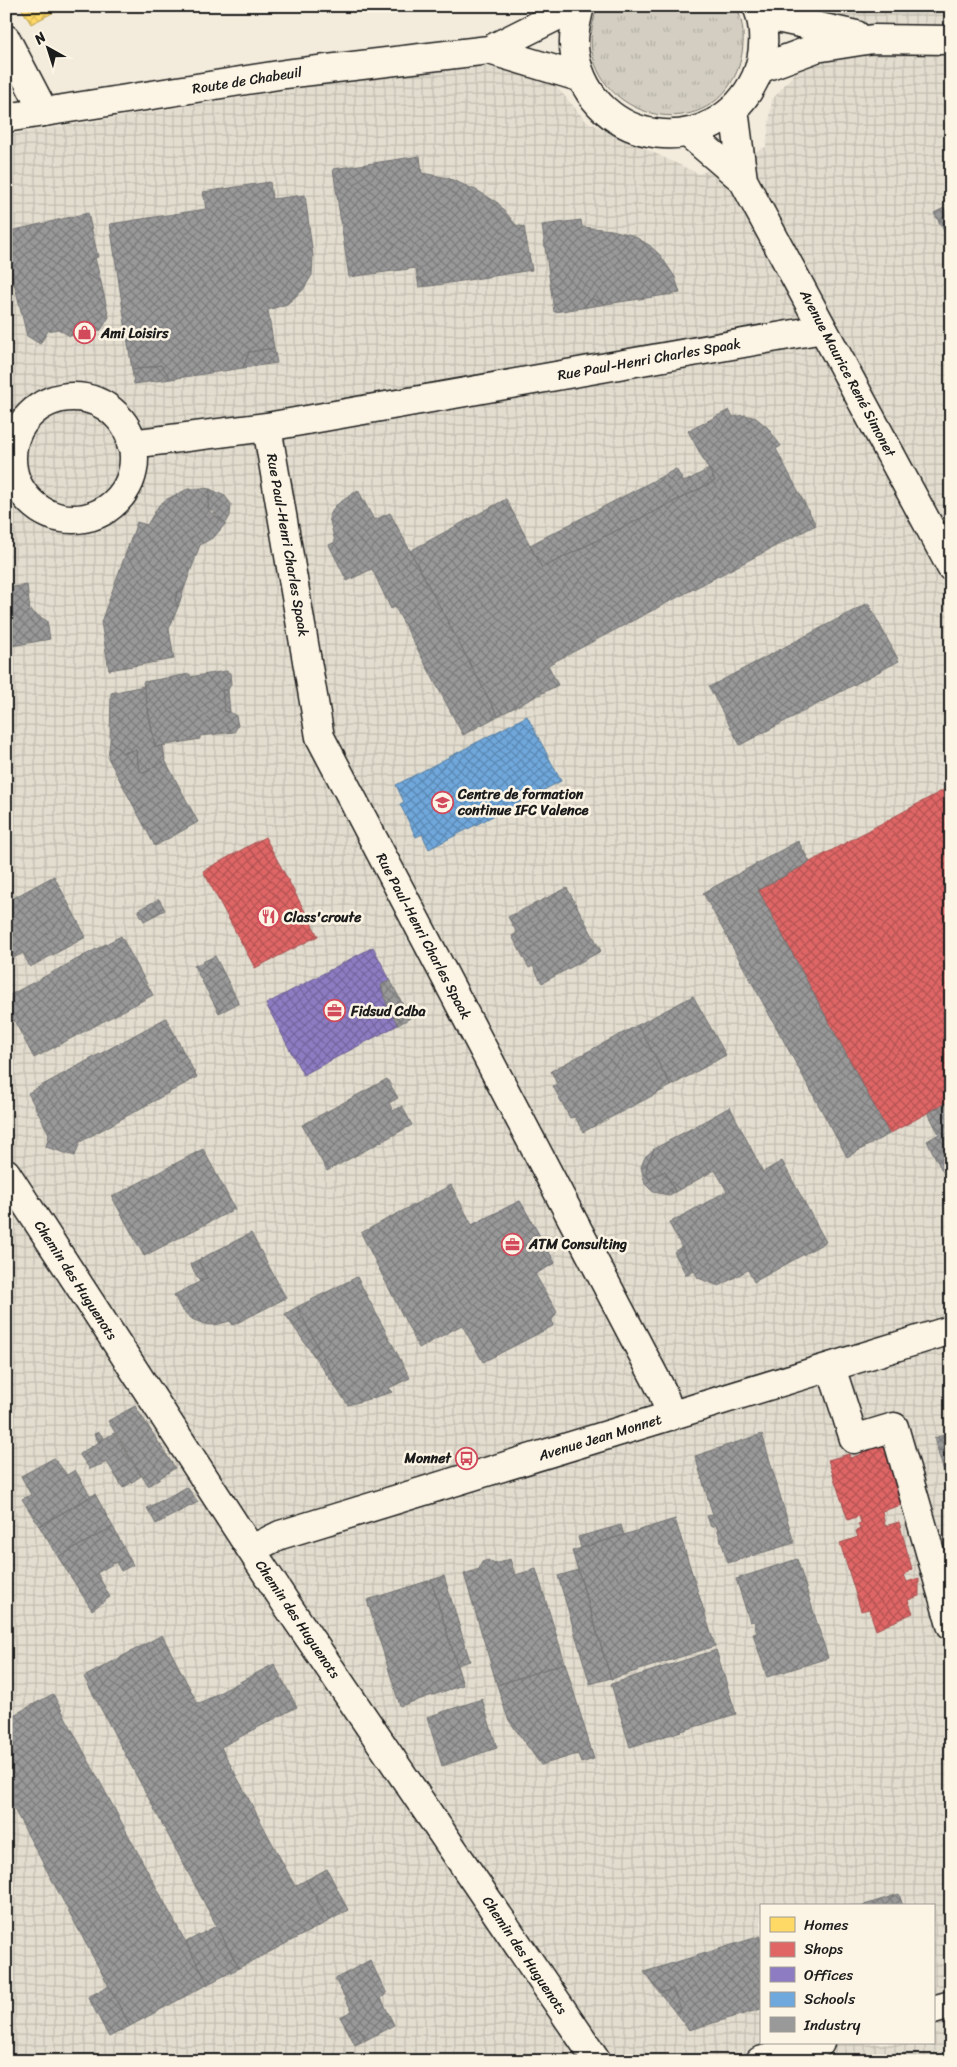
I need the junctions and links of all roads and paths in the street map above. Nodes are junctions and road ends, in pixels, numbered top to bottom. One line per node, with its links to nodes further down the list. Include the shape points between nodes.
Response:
1 (579, 6): 6 (street, Route de Chabeuil); 8 (street, via 575,54)
2 (758, 7): 3 (street, via 777,18); 7 (street, via 763,35)
3 (873, 39): 5 (street); 7 (street, via 816,48)
4 (6, 40): 10 (street)
5 (951, 40)
6 (489, 50): 8 (street, Route de Chabeuil); 10 (street, Route de Chabeuil, via 285,74)
7 (759, 69): 9 (street, via 751,87)
8 (582, 78): 12 (street, via 592,97 625,125 660,134)
9 (734, 109): 12 (street, via 713,124); 13 (street, Avenue Maurice René Simonet)
10 (44, 112): 11 (street, Route de Chabeuil)
11 (6, 118)
12 (688, 133): 13 (street, Avenue Maurice René Simonet)
13 (743, 180): 14 (street, Avenue Maurice René Simonet)
14 (823, 329): 15 (street, Rue Paul-Henri Charles Spaak); 17 (street, Avenue Maurice René Simonet)
15 (267, 427): 16 (street, Rue Paul-Henri Charles Spaak); 21 (street, Rue Paul-Henri Charles Spaak, via 320,737 662,1391)
16 (131, 444): 16 (street, via 125,426 111,410 93,401 73,397 53,401 34,411 21,426 13,445 12,466 17,485 29,501 45,513 63,519 83,519 102,512 117,500 128,484 134,465)
17 (951, 567)
18 (6, 1173): 22 (street, Chemin des Huguenots)
19 (951, 1330): 20 (street, Avenue Jean Monnet)
20 (831, 1367): 21 (street, Avenue Jean Monnet); 23 (street, via 854,1439 894,1427)
21 (671, 1416): 22 (street, Avenue Jean Monnet, via 280,1535)
22 (252, 1549): 27 (street, Chemin des Huguenots)
23 (951, 1625)
24 (951, 2004): 25 (street)
25 (934, 2010)
26 (817, 2044): 28 (street)
27 (596, 2061)
28 (760, 2061)

